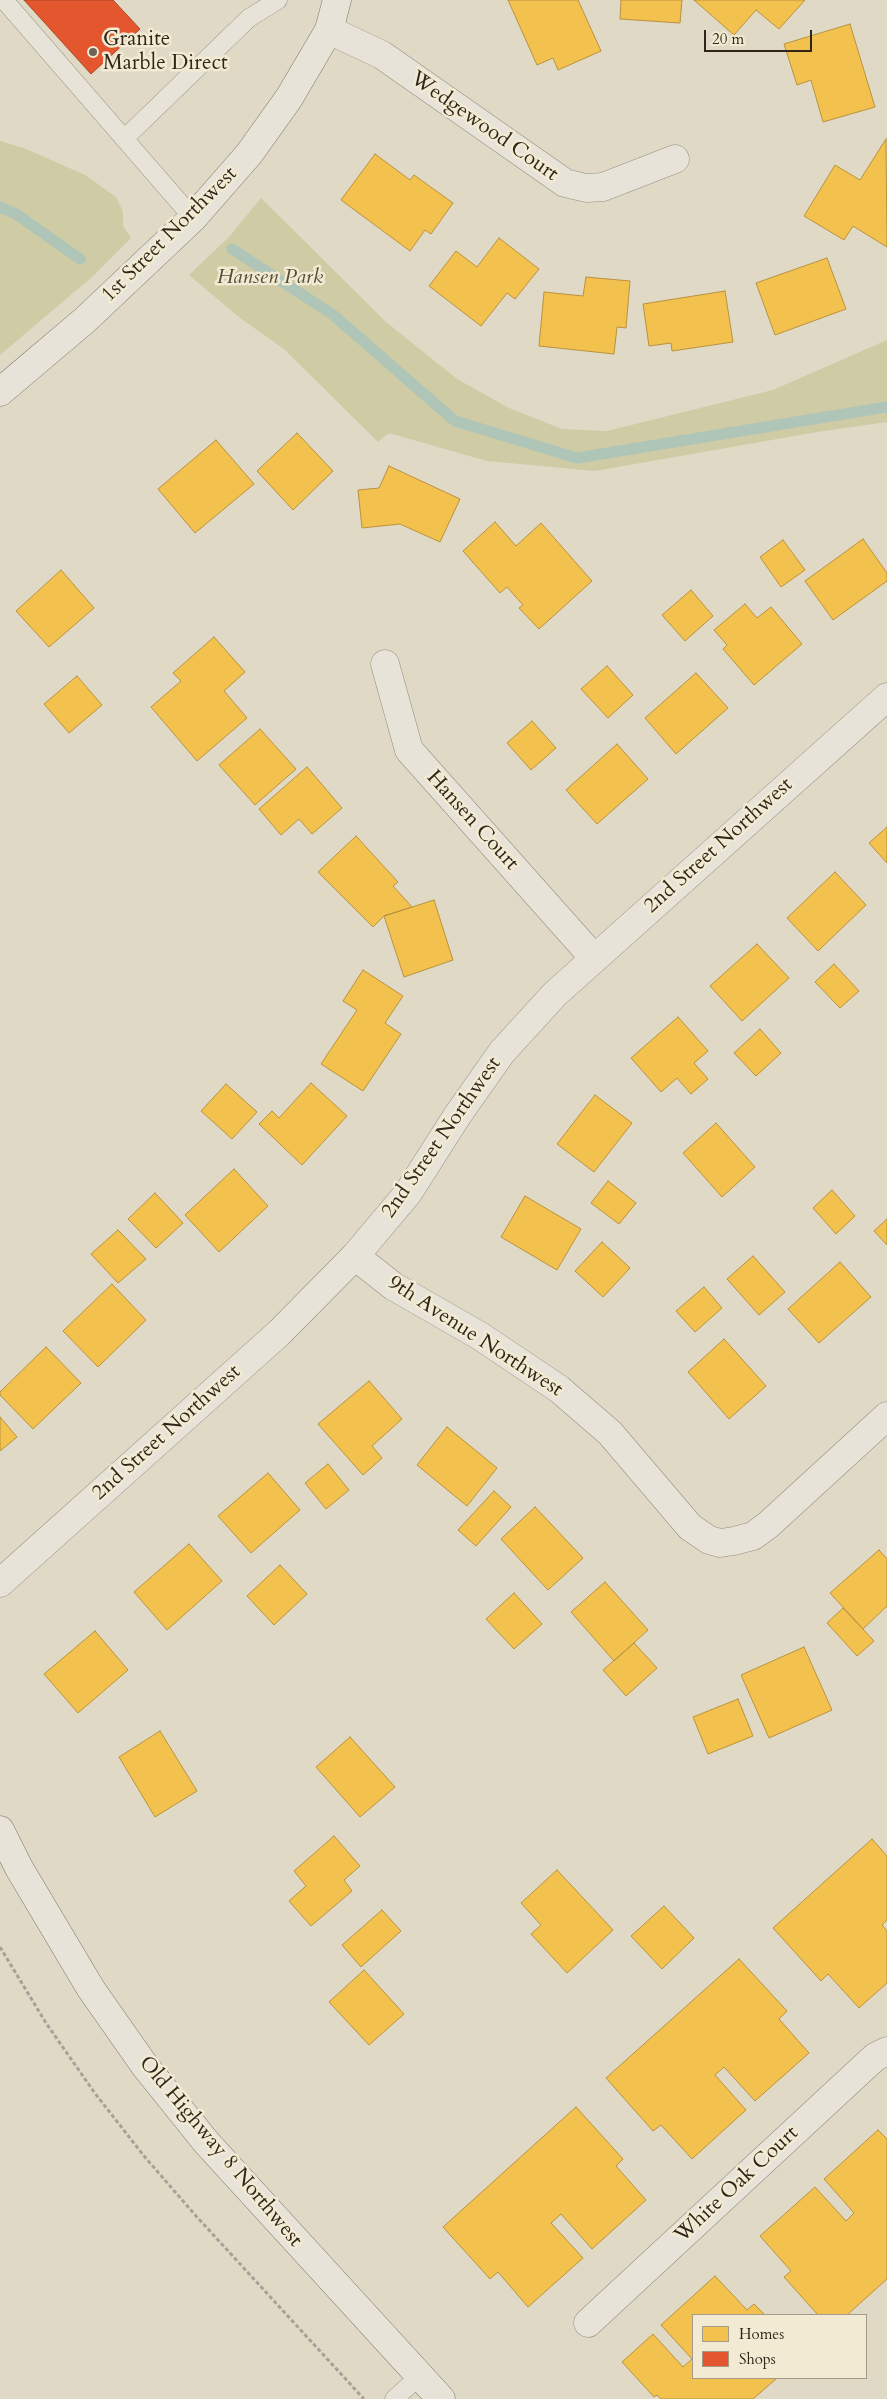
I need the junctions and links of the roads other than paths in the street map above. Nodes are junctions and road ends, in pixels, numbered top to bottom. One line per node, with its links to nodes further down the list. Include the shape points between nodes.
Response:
1 (4, 0): 5 (lane)
2 (278, 0): 5 (lane, via 248,18)
3 (337, 0): 4 (street, 1st Street Northwest)
4 (329, 30): 6 (street, Wedgewood Court, via 382,55 565,183 586,188 603,187); 7 (street, 1st Street Northwest, via 284,106)
5 (124, 138): 7 (lane)
6 (675, 159)
7 (193, 218): 8 (street, 1st Street Northwest, via 86,320)
8 (0, 392)
9 (385, 664): 11 (street, Hansen Court, via 409,750)
10 (887, 697): 11 (street, 2nd Street Northwest)
11 (594, 958): 12 (street, 2nd Street Northwest, via 555,994 502,1052 408,1193)
12 (355, 1256): 13 (street, 9th Avenue Northwest, via 393,1286 480,1336 559,1389 610,1433 690,1527 708,1540 720,1542 752,1536 768,1525); 14 (street, 2nd Street Northwest, via 279,1333)
13 (887, 1416)
14 (0, 1583)
15 (0, 1830): 18 (street, Old Highway 8 Northwest, via 91,1989 145,2066 206,2142)
16 (887, 2051): 17 (street, White Oak Court, via 875,2057)
17 (588, 2323)
18 (420, 2376): 19 (lane); 20 (street, Old Highway 8 Northwest)
19 (394, 2399)
20 (441, 2399)

